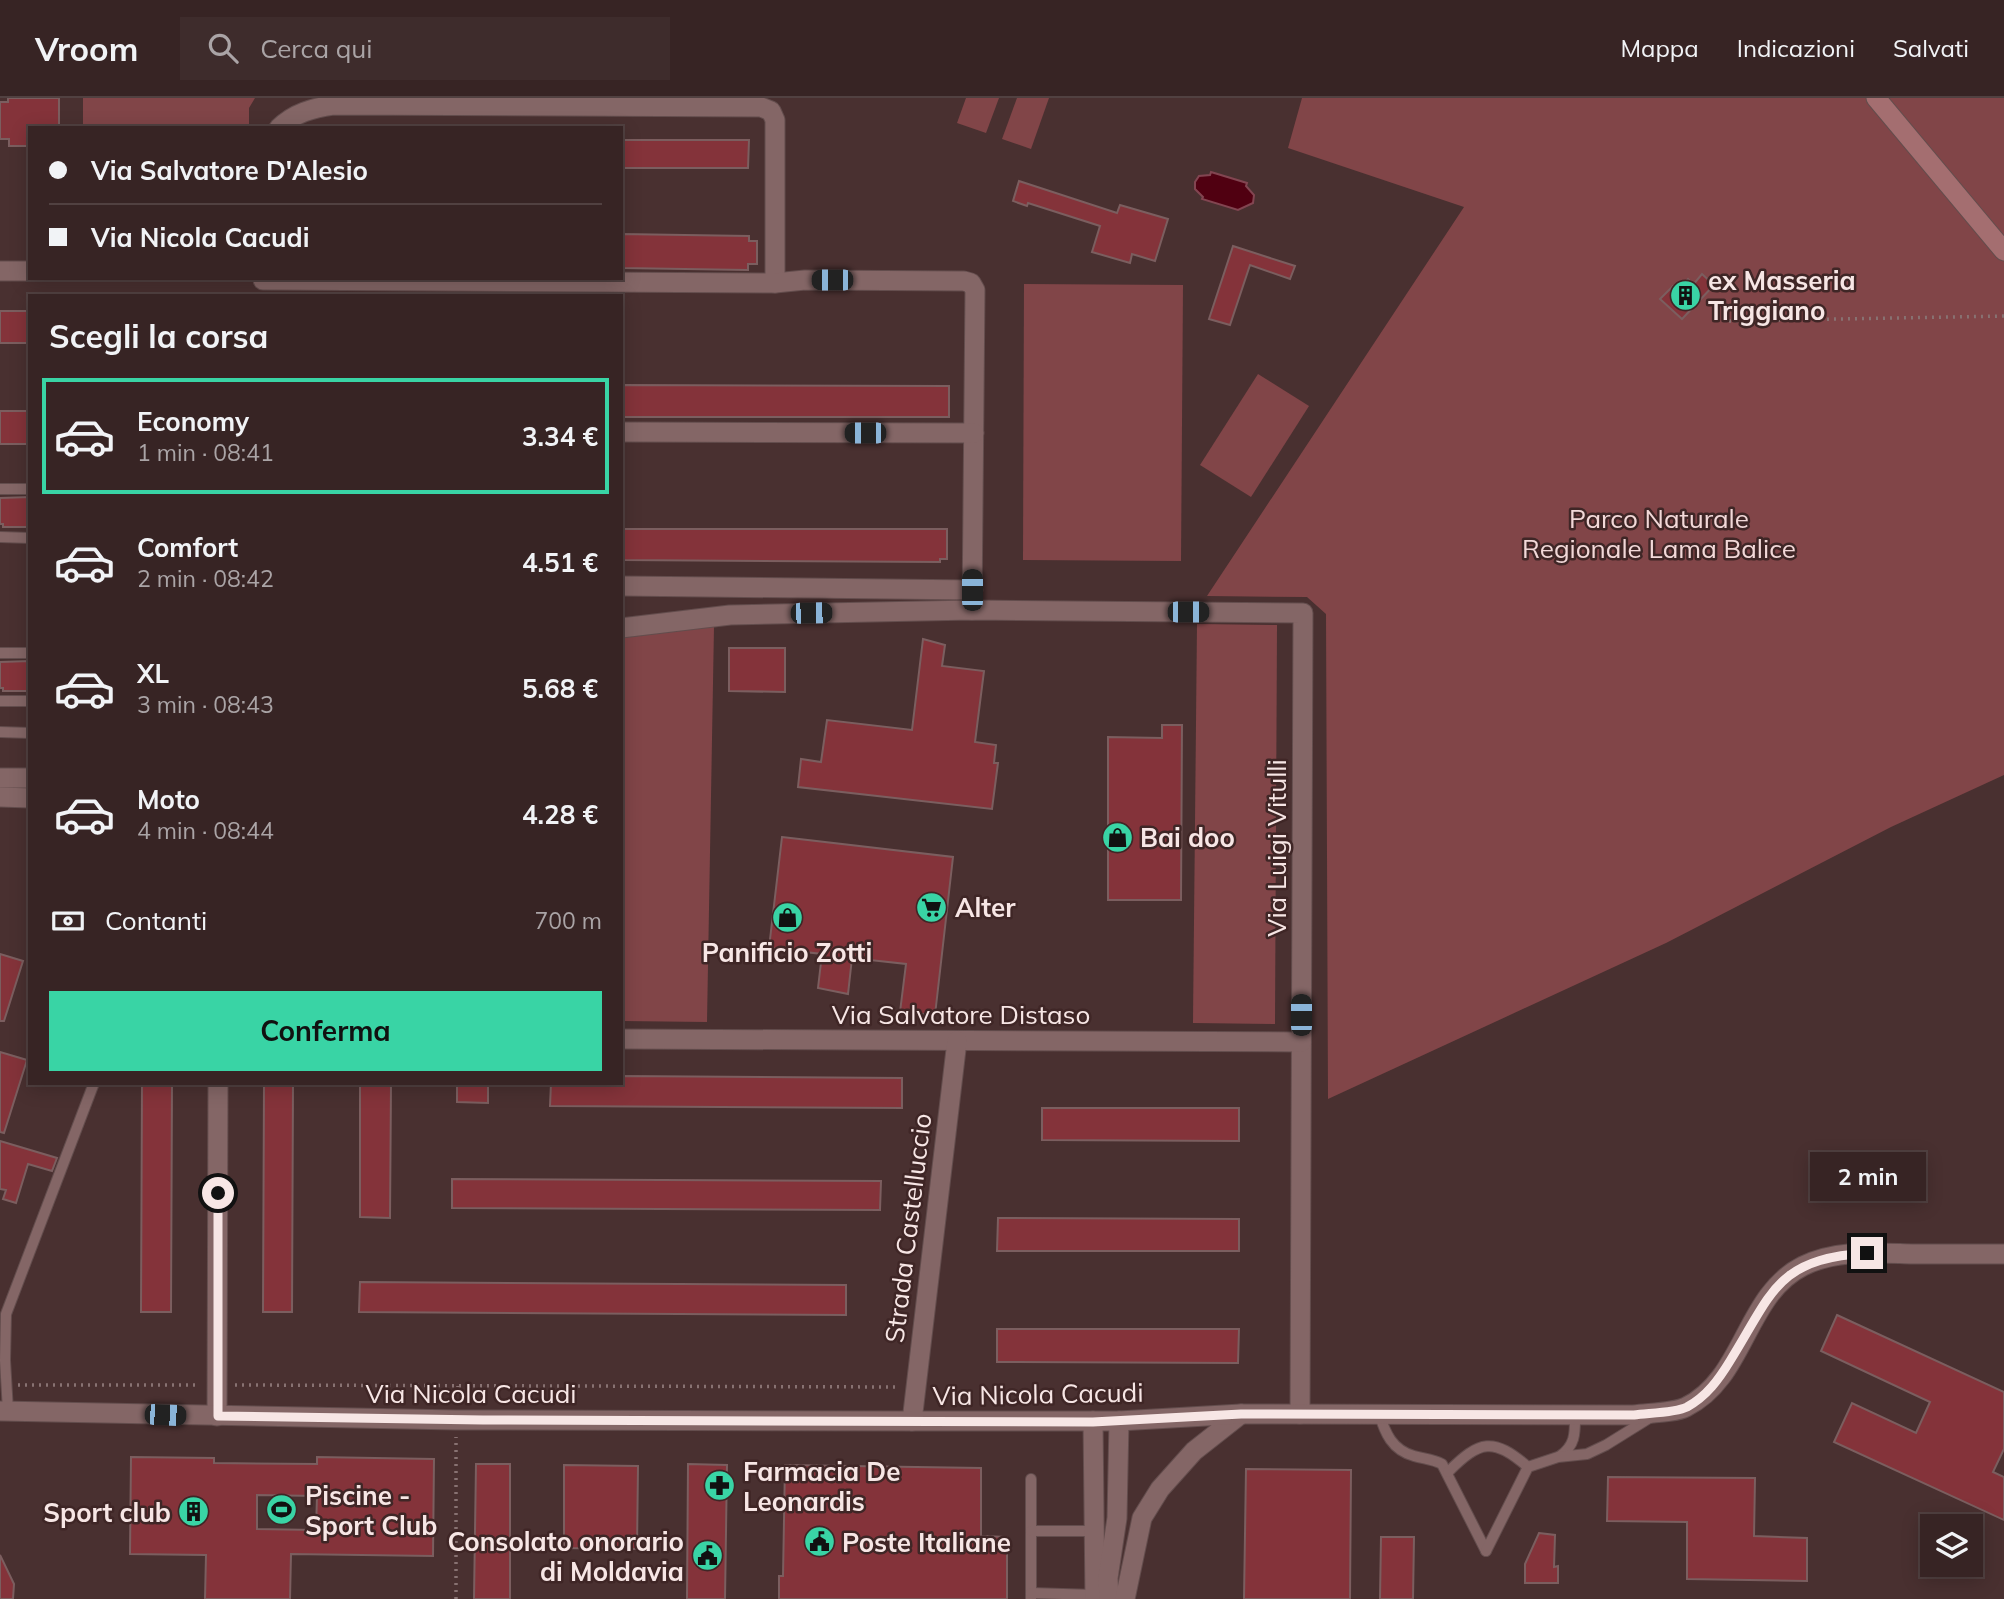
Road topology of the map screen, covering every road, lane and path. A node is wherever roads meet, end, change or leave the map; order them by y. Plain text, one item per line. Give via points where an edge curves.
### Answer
1 (1876, 98) edge
2 (281, 126) edge
3 (2004, 251) edge
4 (0, 271) edge
5 (28, 271) edge
6 (775, 283) junction
7 (263, 285) edge
8 (2004, 316) edge
9 (1728, 321) dead end
10 (623, 432) edge
11 (974, 433) junction
12 (0, 489) edge
13 (28, 489) edge
14 (0, 537) edge
15 (28, 537) edge
16 (623, 586) edge
17 (972, 600) junction
18 (623, 628) edge
19 (0, 653) edge
20 (28, 653) edge
21 (0, 701) edge
22 (28, 701) edge
23 (0, 732) edge
24 (28, 733) edge
25 (0, 778) edge
26 (28, 778) edge
27 (0, 797) edge
28 (28, 797) edge
29 (623, 1039) edge
30 (957, 1041) junction
31 (1301, 1042) junction
32 (93, 1085) edge
33 (218, 1085) edge
34 (2004, 1254) edge
35 (6, 1385) junction
36 (218, 1385) junction
37 (458, 1386) junction
38 (916, 1387) junction
39 (4, 1411) edge
40 (1660, 1411) junction
41 (1379, 1413) junction
42 (1241, 1414) junction
43 (1300, 1414) junction
44 (1575, 1415) junction
45 (218, 1416) junction
46 (456, 1420) junction
47 (912, 1421) junction
48 (1119, 1421) junction
49 (1093, 1422) junction
50 (1558, 1457) junction
51 (1528, 1467) junction
52 (1448, 1472) junction
53 (1031, 1479) dead end
54 (1031, 1531) junction
55 (1094, 1531) junction
56 (1031, 1596) edge
57 (1099, 1598) edge
58 (456, 1599) edge
59 (1125, 1599) edge

1 - 3 main road
2 - 6 street via 289,118 333,105 761,107 771,111 775,120
4 - 5 street
6 - 7 street
6 - 11 street via 971,284 975,290
8 - 9 path
10 - 11 street
11 - 17 street
12 - 13 lane
14 - 15 lane
16 - 17 street
17 - 18 street via 730,615
17 - 31 street, Via Luigi Vitulli via 1303,614
19 - 20 lane
21 - 22 lane
23 - 24 lane
25 - 26 street
27 - 28 street
29 - 30 street, Via Salvatore Distaso
30 - 31 street, Via Salvatore Distaso
30 - 38 street, Strada Castelluccio
31 - 43 street, Via Luigi Vitulli
32 - 35 lane via 6,1314
33 - 36 street
34 - 40 street, Via Nicola Cacudi via 1857,1254 1805,1266 1786,1276 1769,1294 1716,1384 1685,1408
35 - 36 path
35 - 39 lane
36 - 37 path
36 - 45 street
37 - 38 path
37 - 46 path
38 - 47 street, Strada Castelluccio
39 - 45 street, Via Nicola Cacudi
40 - 44 street, Via Nicola Cacudi
40 - 50 lane via 1587,1454
41 - 43 street, Via Nicola Cacudi
41 - 44 street, Via Nicola Cacudi
41 - 52 lane via 1384,1432 1401,1451 1433,1459
42 - 43 street, Via Nicola Cacudi
42 - 48 street, Via Nicola Cacudi
42 - 59 street via 1194,1451 1160,1489 1142,1518
44 - 50 lane via 1575,1438 1569,1450
45 - 46 street, Via Nicola Cacudi
46 - 47 street, Via Nicola Cacudi
46 - 58 path
47 - 49 street, Via Nicola Cacudi
48 - 49 street, Via Nicola Cacudi
48 - 57 street via 1117,1518 1108,1578
49 - 55 street
50 - 51 lane
51 - 52 lane via 1499,1446 1486,1446
51 - 52 lane via 1486,1551
53 - 54 lane
54 - 55 lane
54 - 56 lane
55 - 57 street
56 - 57 lane

